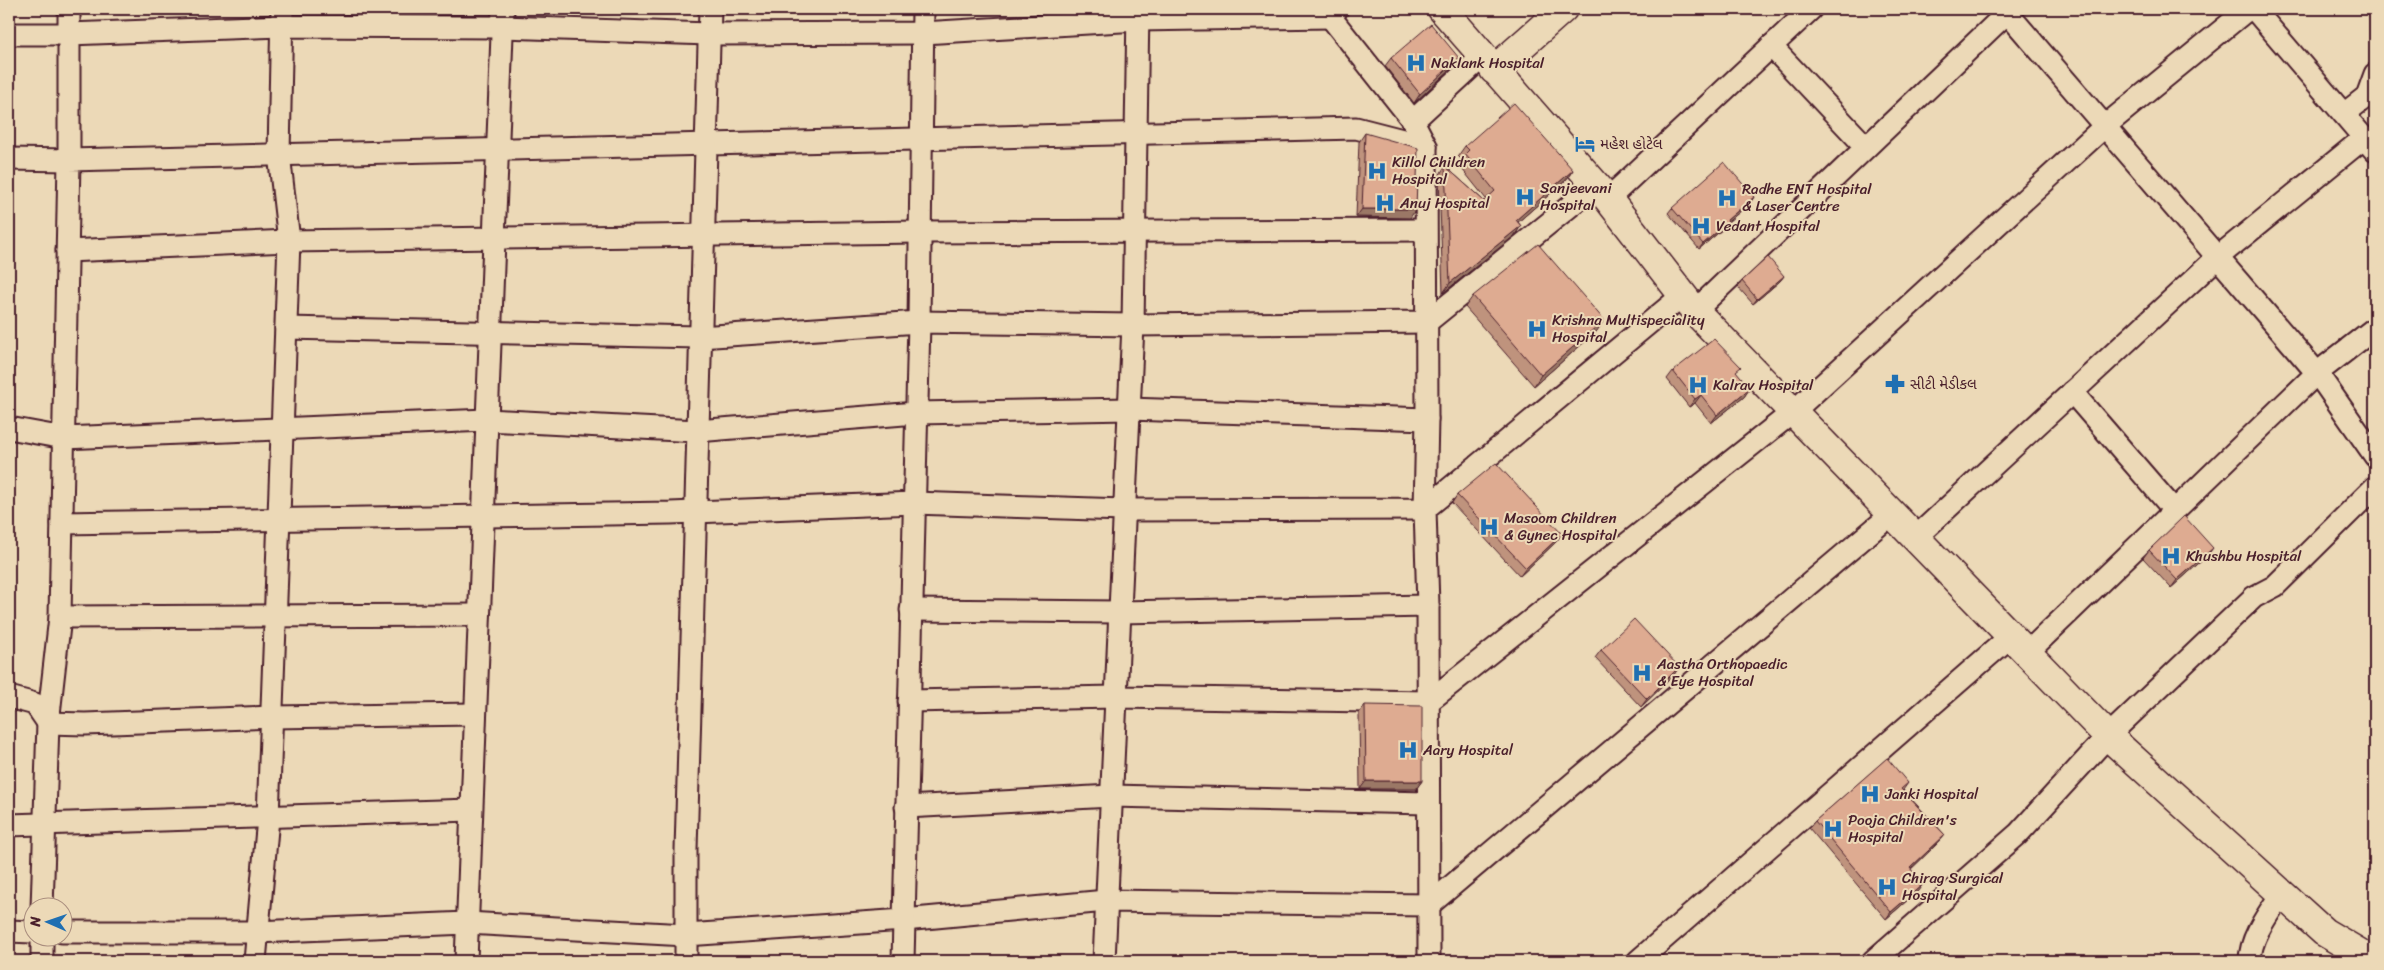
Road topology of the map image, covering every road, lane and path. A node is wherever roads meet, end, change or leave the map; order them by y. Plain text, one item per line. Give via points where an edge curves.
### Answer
1 (69, 9) edge
2 (710, 9) edge
3 (923, 9) edge
4 (1442, 9) edge
5 (1564, 9) edge
6 (1811, 9) edge
7 (2248, 9) edge
8 (2254, 9) edge
9 (2008, 10) edge
10 (1331, 11) edge
11 (1138, 14) edge
12 (282, 17) edge
13 (503, 18) edge
14 (923, 33) junction
15 (9, 34) edge
16 (69, 34) junction
17 (709, 34) junction
18 (1771, 46) junction
19 (1489, 63) junction
20 (2375, 74) edge
21 (2344, 114) junction
22 (1413, 121) junction
23 (2104, 126) junction
24 (1136, 133) junction
25 (921, 138) junction
26 (705, 144) junction
27 (2370, 145) edge
28 (1426, 146) junction
29 (1866, 147) junction
30 (496, 149) junction
31 (279, 154) junction
32 (9, 160) edge
33 (69, 160) junction
34 (1602, 192) junction
35 (1425, 230) junction
36 (1134, 231) junction
37 (920, 232) junction
38 (702, 234) junction
39 (493, 239) junction
40 (290, 240) junction
41 (67, 251) junction
42 (2218, 257) junction
43 (1689, 303) junction
44 (919, 322) junction
45 (1427, 322) junction
46 (1133, 325) junction
47 (286, 328) junction
48 (2375, 328) edge
49 (489, 332) junction
50 (700, 336) junction
51 (2317, 373) junction
52 (2072, 392) junction
53 (1129, 409) junction
54 (1793, 412) junction
55 (916, 413) junction
56 (486, 420) junction
57 (1427, 420) junction
58 (283, 427) junction
59 (9, 428) edge
60 (697, 431) junction
61 (64, 438) junction
62 (2375, 456) edge
63 (2375, 487) edge
64 (914, 503) junction
65 (1424, 509) junction
66 (1124, 510) junction
67 (2174, 510) junction
68 (695, 512) junction
69 (1892, 514) junction
70 (483, 517) junction
71 (279, 520) junction
72 (62, 523) junction
73 (1916, 538) junction
74 (1428, 606) junction
75 (911, 610) junction
76 (1120, 612) junction
77 (479, 615) junction
78 (276, 616) junction
79 (60, 617) junction
80 (2019, 645) junction
81 (1116, 696) junction
82 (9, 697) edge
83 (909, 701) junction
84 (1428, 702) junction
85 (475, 714) junction
86 (272, 717) junction
87 (48, 723) junction
88 (2108, 736) junction
89 (1111, 796) junction
90 (1428, 803) junction
91 (906, 807) junction
92 (471, 810) junction
93 (268, 818) junction
94 (9, 825) edge
95 (43, 825) junction
96 (2282, 894) junction
97 (42, 898) edge
98 (1106, 902) junction
99 (1429, 905) junction
100 (904, 920) junction
101 (467, 923) junction
102 (9, 932) edge
103 (22, 932) edge
104 (72, 932) edge
105 (256, 932) junction
106 (2324, 932) junction
107 (686, 935) junction
108 (42, 948) edge
109 (42, 961) edge
110 (255, 961) edge
111 (466, 961) edge
112 (686, 961) edge
113 (903, 961) edge
114 (1104, 961) edge
115 (1429, 961) edge
116 (1638, 961) edge
117 (1873, 961) edge
118 (2250, 961) edge
119 (2336, 961) edge
120 (2367, 961) edge

1 - 16 street
2 - 17 street
3 - 14 street
4 - 19 main road
5 - 19 main road
6 - 18 street
7 - 23 street
8 - 21 street
9 - 23 street
9 - 29 street
10 - 11 street
10 - 22 street via 1381,84
11 - 14 street
11 - 24 street
12 - 13 street
12 - 16 street
12 - 31 street
13 - 17 street
13 - 30 street
14 - 17 street
14 - 25 street
15 - 16 street
16 - 33 street
17 - 26 street
18 - 29 street
18 - 34 street
19 - 22 street
19 - 34 main road
20 - 21 street via 2367,96
21 - 27 street
22 - 28 street
23 - 42 street
23 - 54 street
24 - 25 street
24 - 28 street via 1356,128
24 - 36 street
25 - 26 street
25 - 37 street
26 - 30 street
26 - 38 street
27 - 42 street
28 - 35 street
29 - 43 street
30 - 31 street
30 - 39 street
31 - 33 street
31 - 40 street
32 - 33 street
33 - 41 street
34 - 43 main road
34 - 45 street
35 - 36 street
35 - 45 street
36 - 37 street
36 - 46 street
37 - 38 street
37 - 44 street
38 - 39 street
38 - 50 street
39 - 40 street
39 - 49 street
40 - 41 street
40 - 47 street
41 - 61 street
42 - 51 street
42 - 52 street
43 - 54 main road
43 - 65 street
44 - 46 street
44 - 50 street
44 - 55 street
45 - 46 street
45 - 57 street
46 - 53 street
47 - 49 street
47 - 58 street
48 - 51 street
49 - 50 street
49 - 56 street
50 - 60 street
51 - 62 street
51 - 67 street
52 - 67 street
52 - 73 street
53 - 55 street
53 - 57 street
53 - 66 street
54 - 69 main road
54 - 84 street
55 - 60 street
55 - 64 street
56 - 58 street
56 - 60 street
56 - 70 street
57 - 65 street
58 - 61 street
58 - 71 street
59 - 61 street
60 - 68 street
61 - 72 street
63 - 88 street via 2275,586 2254,597
64 - 66 street
64 - 68 street
64 - 75 street
65 - 66 street
65 - 74 street
66 - 76 street
67 - 80 street
68 - 70 street
68 - 107 street
69 - 73 main road
69 - 99 street
70 - 71 street
70 - 77 street
71 - 72 street
71 - 78 street
72 - 79 street
73 - 80 main road
74 - 76 street
74 - 84 street
75 - 76 street
75 - 83 street
76 - 81 street
77 - 78 street
77 - 85 street
78 - 79 street
78 - 86 street
79 - 87 street
80 - 88 main road
80 - 116 street
81 - 83 street
81 - 84 street
81 - 89 street
82 - 87 street via 35,704
83 - 91 street
84 - 90 street
85 - 86 street
85 - 92 street
86 - 87 street
86 - 93 street
87 - 95 street
88 - 96 main road
88 - 117 street via 2018,834
89 - 90 street
89 - 91 street
89 - 98 street
90 - 99 street
91 - 100 street
92 - 93 street
92 - 101 street
93 - 95 street
93 - 105 street
94 - 95 street
95 - 97 street
96 - 106 main road
96 - 118 street via 2263,921
98 - 99 street
98 - 100 street
98 - 114 street
99 - 115 street
100 - 107 street
100 - 113 street
101 - 105 street
101 - 107 street
101 - 111 street
102 - 103 street
104 - 105 street
105 - 110 street
106 - 119 main road
106 - 120 main road
107 - 112 street
108 - 109 street

